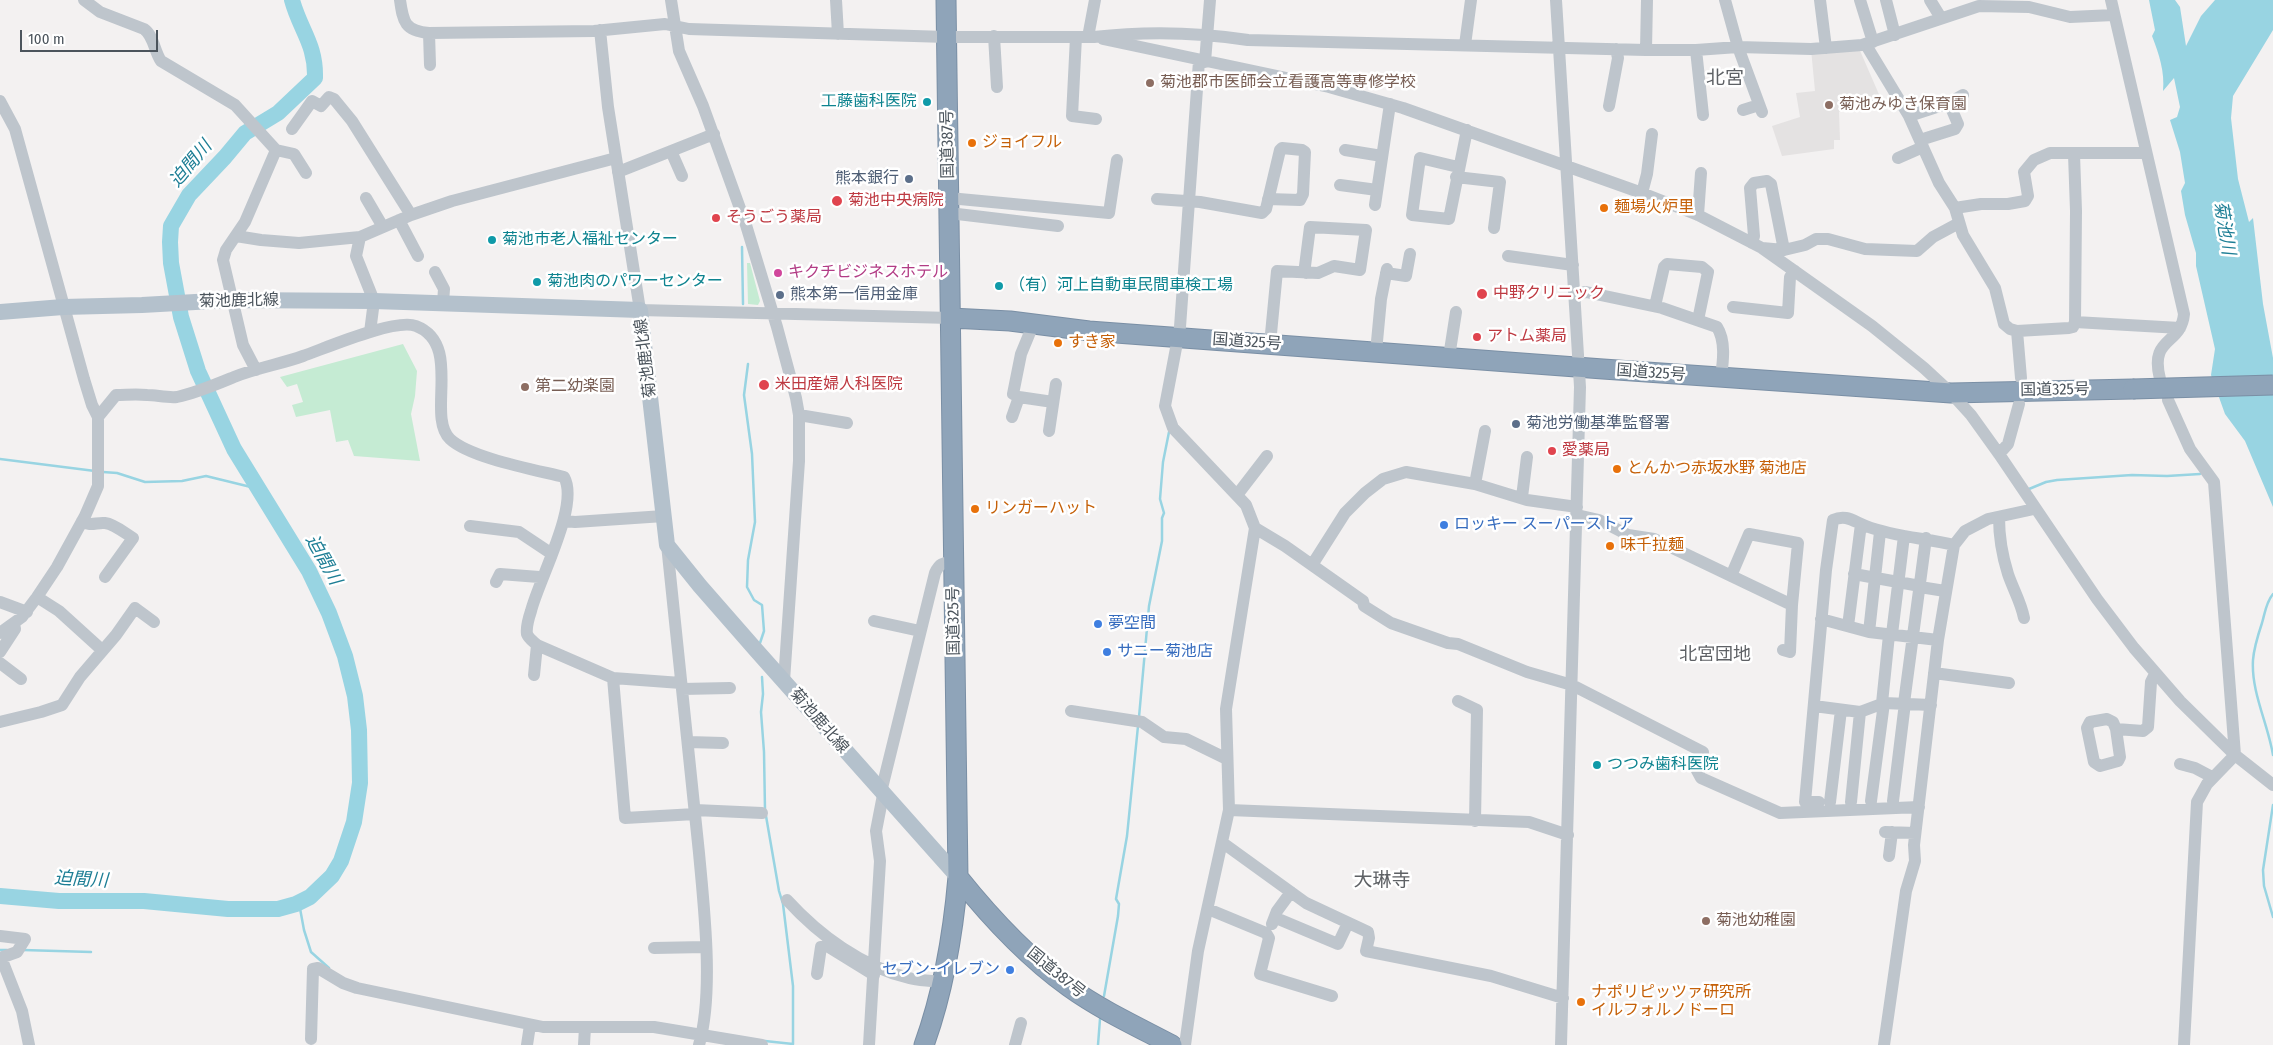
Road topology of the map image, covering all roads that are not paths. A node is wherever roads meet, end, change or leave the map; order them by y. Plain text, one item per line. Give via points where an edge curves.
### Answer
1 (84, 0) edge
2 (400, 0) edge
3 (671, 0) edge
4 (836, 0) edge
5 (946, 0) edge
6 (1095, 0) edge
7 (1210, 0) edge
8 (1472, 0) edge
9 (1556, 0) edge
10 (1647, 0) edge
11 (1725, 0) edge
12 (1820, 0) edge
13 (1860, 0) edge
14 (1886, 0) edge
15 (1930, 0) edge
16 (2111, 0) edge
17 (1962, 5) edge
18 (2114, 15) junction
19 (1941, 18) junction
20 (676, 26) junction
21 (600, 30) junction
22 (429, 33) junction
23 (838, 34) junction
24 (1208, 34) junction
25 (1895, 35) junction
26 (994, 36) junction
27 (946, 37) junction
28 (1086, 37) junction
29 (1869, 44) junction
30 (1465, 45) junction
31 (1738, 47) junction
32 (1558, 48) junction
33 (1826, 48) junction
34 (1616, 50) junction
35 (1646, 50) junction
36 (1696, 50) junction
37 (1202, 61) junction
38 (430, 65) dead end
39 (997, 86) dead end
40 (1963, 95) dead end
41 (0, 101) edge
42 (1949, 103) junction
43 (1390, 104) junction
44 (1609, 106) dead end
45 (1743, 110) dead end
46 (1702, 115) dead end
47 (1909, 116) junction
48 (1096, 119) dead end
49 (292, 129) dead end
50 (1466, 130) junction
51 (714, 134) junction
52 (1652, 134) dead end
53 (1922, 144) junction
54 (274, 148) junction
55 (1345, 150) dead end
56 (671, 151) junction
57 (2146, 153) junction
58 (2074, 154) junction
59 (1382, 156) junction
60 (616, 158) junction
61 (1898, 158) dead end
62 (1117, 160) dead end
63 (1567, 167) junction
64 (618, 172) junction
65 (1457, 172) junction
66 (306, 173) dead end
67 (1701, 173) dead end
68 (682, 176) dead end
69 (1340, 185) dead end
70 (1377, 190) junction
71 (1642, 193) junction
72 (366, 198) dead end
73 (1157, 199) dead end
74 (1268, 199) dead end
75 (1191, 202) junction
76 (1375, 205) dead end
77 (949, 206) junction
78 (1955, 208) junction
79 (1698, 215) junction
80 (405, 217) junction
81 (1959, 223) junction
82 (1058, 226) dead end
83 (383, 227) junction
84 (1494, 228) dead end
85 (236, 236) junction
86 (360, 238) junction
87 (1757, 246) junction
88 (1784, 250) junction
89 (1410, 254) dead end
90 (418, 256) dead end
91 (1508, 256) dead end
92 (1573, 265) junction
93 (1795, 271) junction
94 (435, 272) dead end
95 (1306, 273) junction
96 (1575, 294) junction
97 (231, 300) junction
98 (374, 301) junction
99 (443, 303) junction
100 (1654, 306) junction
101 (1733, 306) dead end
102 (63, 307) junction
103 (640, 310) junction
104 (0, 312) edge
105 (1456, 312) dead end
106 (773, 314) junction
107 (951, 318) junction
108 (1698, 320) junction
109 (2075, 322) junction
110 (1033, 325) junction
111 (2180, 328) junction
112 (2017, 331) junction
113 (370, 332) junction
114 (1179, 336) junction
115 (1270, 344) junction
116 (1376, 352) junction
117 (1449, 357) junction
118 (1580, 367) junction
119 (256, 370) junction
120 (1721, 377) junction
121 (2021, 378) dead end
122 (2160, 379) dead end
123 (1056, 384) dead end
124 (2273, 385) edge
125 (1951, 393) junction
126 (1019, 397) junction
127 (2168, 400) dead end
128 (1053, 402) junction
129 (2019, 404) dead end
130 (799, 414) junction
131 (98, 417) junction
132 (1012, 417) dead end
133 (847, 423) dead end
134 (1049, 431) dead end
135 (1485, 431) dead end
136 (1999, 454) junction
137 (1267, 456) dead end
138 (1526, 457) dead end
139 (1475, 484) junction
140 (1237, 495) junction
141 (1522, 497) junction
142 (2034, 509) junction
143 (1577, 511) junction
144 (664, 516) junction
145 (1999, 517) junction
146 (82, 521) junction
147 (564, 521) junction
148 (1861, 524) junction
149 (470, 526) dead end
150 (1255, 528) junction
151 (1880, 532) junction
152 (1904, 536) junction
153 (1926, 538) junction
154 (667, 545) junction
155 (1954, 545) junction
156 (552, 554) junction
157 (953, 563) junction
158 (1312, 565) junction
159 (1854, 574) junction
160 (1731, 576) junction
161 (106, 577) dead end
162 (1875, 577) junction
163 (541, 579) junction
164 (496, 582) dead end
165 (1899, 583) junction
166 (1920, 586) junction
167 (1945, 591) junction
168 (37, 597) junction
169 (0, 602) edge
170 (1792, 604) junction
171 (27, 612) junction
172 (2024, 618) dead end
173 (1821, 619) junction
174 (874, 621) dead end
175 (154, 622) dead end
176 (14, 624) junction
177 (1848, 626) junction
178 (920, 631) junction
179 (1869, 632) junction
180 (0, 633) edge
181 (1891, 634) junction
182 (1913, 637) junction
183 (1938, 640) junction
184 (538, 645) junction
185 (102, 650) junction
186 (0, 652) edge
187 (1790, 652) dead end
188 (0, 663) edge
189 (1934, 673) junction
190 (2155, 674) junction
191 (534, 675) dead end
192 (613, 678) junction
193 (21, 679) dead end
194 (784, 681) junction
195 (2009, 683) dead end
196 (1572, 685) junction
197 (682, 686) junction
198 (730, 688) dead end
199 (1458, 701) dead end
200 (1883, 703) junction
201 (1905, 703) junction
202 (1931, 705) junction
203 (1814, 706) junction
204 (1841, 710) junction
205 (1071, 711) dead end
206 (1860, 712) junction
207 (0, 722) edge
208 (2116, 729) dead end
209 (688, 742) junction
210 (723, 743) dead end
211 (2235, 756) junction
212 (1227, 759) junction
213 (2180, 764) dead end
214 (2212, 778) junction
215 (2273, 785) edge
216 (882, 793) junction
217 (1892, 801) junction
218 (1830, 802) junction
219 (1851, 802) junction
220 (1871, 802) junction
221 (1919, 804) junction
222 (1229, 810) junction
223 (695, 812) junction
224 (762, 813) dead end
225 (1475, 822) junction
226 (1915, 834) junction
227 (1568, 835) junction
228 (1223, 843) junction
229 (1890, 856) dead end
230 (958, 877) junction
231 (1291, 892) junction
232 (787, 900) dead end
233 (1208, 908) junction
234 (1276, 918) junction
235 (1348, 923) junction
236 (1266, 933) junction
237 (0, 936) edge
238 (705, 947) junction
239 (654, 948) dead end
240 (874, 970) junction
241 (817, 974) dead end
242 (943, 983) junction
243 (1332, 996) dead end
244 (1563, 998) junction
245 (1021, 1023) dead end
246 (530, 1025) junction
247 (585, 1027) junction
248 (311, 1039) dead end
249 (700, 1040) edge
250 (29, 1045) edge
251 (527, 1045) edge
252 (584, 1045) edge
253 (762, 1045) edge
254 (869, 1045) edge
255 (924, 1045) edge
256 (1015, 1045) edge
257 (1172, 1045) edge
258 (1185, 1045) edge
259 (1561, 1045) edge
260 (1884, 1045) edge
261 (2184, 1045) edge

1 - 54 street via 100,12 150,33 155,53 161,61 235,105
2 - 22 street via 408,26 414,31
3 - 20 street
4 - 23 street
5 - 27 highway, 国道387号
6 - 28 street
7 - 24 street
8 - 30 street
9 - 32 street
10 - 35 street
11 - 31 street
12 - 33 street
13 - 29 street
14 - 25 street
15 - 19 street
16 - 18 street
17 - 18 street via 2029,7 2070,17
17 - 19 street
18 - 57 street
19 - 25 street
20 - 21 street via 665,24
20 - 23 street
20 - 51 street via 679,51
21 - 22 street
21 - 60 street
22 - 38 street
23 - 27 street
24 - 28 street via 1133,33
24 - 30 street via 1248,40
24 - 37 street
25 - 29 street
26 - 27 street
26 - 28 street
26 - 39 street
27 - 77 highway, 国道387号
28 - 37 street
28 - 48 street via 1072,116
29 - 33 street
29 - 47 street
30 - 32 street
31 - 33 street
31 - 36 street
31 - 45 street via 1761,109
32 - 34 street
32 - 63 street
34 - 35 street
34 - 44 street via 1618,58
35 - 36 street
36 - 46 street
37 - 43 street via 1328,87
37 - 75 street
40 - 42 street
41 - 102 street via 14,129
42 - 47 street
42 - 53 street via 1958,124 1955,129
43 - 50 street
43 - 59 street
47 - 53 street
49 - 80 street via 312,101 321,106 329,97 334,99 352,121
50 - 63 street
50 - 65 street
51 - 56 street
51 - 106 street
52 - 71 street
53 - 61 street
53 - 78 street via 1939,183
54 - 66 street via 294,154
54 - 85 street
55 - 59 street
56 - 64 street
56 - 68 street
57 - 58 street
57 - 111 street via 2184,314
58 - 78 street via 2045,155 2029,164 2024,172 2028,196 2025,201
58 - 109 street
59 - 70 street
60 - 64 street
60 - 80 street via 452,201
62 - 77 street via 1108,213
63 - 71 street
63 - 92 street
64 - 103 street
65 - 65 street via 1449,219 1412,216 1420,158
65 - 84 street via 1500,182
67 - 79 street
69 - 70 street
70 - 76 street
71 - 79 street
72 - 83 street
73 - 75 street
74 - 75 street via 1262,213
75 - 114 street
77 - 82 street
77 - 107 highway, 国道387号
78 - 81 street
79 - 87 street
80 - 83 street
80 - 90 street
81 - 88 street via 1933,237 1917,251 1865,249 1828,239 1816,239
81 - 112 street via 1995,288 2004,324
83 - 86 street
85 - 86 street via 299,243
85 - 97 street via 223,260
86 - 98 street via 356,256
87 - 88 street
87 - 88 street via 1750,188 1754,183 1767,181 1771,184
87 - 93 street
89 - 116 street via 1406,276 1386,271
91 - 92 street
92 - 96 street
93 - 101 street via 1790,277 1788,313
93 - 125 street via 1872,326
94 - 99 street via 444,289
95 - 95 street via 1318,273 1334,266 1360,270 1366,230 1310,227
95 - 115 street via 1277,271
96 - 100 street via 1586,292
96 - 118 street
97 - 98 main road, 菊池鹿北線
97 - 102 main road, 菊池鹿北線
97 - 119 street via 243,345
98 - 99 main road, 菊池鹿北線
98 - 113 street
99 - 103 main road, 菊池鹿北線
100 - 108 street
100 - 108 street via 1667,264 1702,267 1708,272
102 - 104 main road, 菊池鹿北線
102 - 131 street
103 - 106 street
103 - 144 main road, 菊池鹿北線
105 - 117 street
106 - 107 street
106 - 130 street
107 - 110 highway, 国道325号
107 - 157 highway, 国道325号
108 - 120 street via 1721,333 1724,359
109 - 111 street
109 - 112 street via 2069,328
110 - 114 highway, 国道325号
110 - 126 street via 1023,348 1013,391
111 - 122 street via 2160,347 2157,366
112 - 121 street
113 - 119 street
113 - 147 street via 408,325 426,332 438,351 441,422 448,438 496,460 564,477 569,492
114 - 115 highway, 国道325号
114 - 140 street via 1166,414 1185,442
115 - 116 highway, 国道325号
116 - 117 highway, 国道325号
117 - 118 highway, 国道325号
118 - 120 highway, 国道325号
118 - 143 street
119 - 131 street via 178,396 116,395
120 - 125 highway, 国道325号
123 - 128 street
124 - 125 highway, 国道325号, bridge
125 - 136 street
126 - 128 street
126 - 132 street
127 - 211 street via 2183,435 2209,473 2215,488
128 - 134 street
129 - 136 street via 2008,444
130 - 133 street
130 - 194 street via 799,461
131 - 146 street via 98,486
135 - 139 street
136 - 142 street
137 - 140 street
138 - 141 street
139 - 141 street
139 - 158 street via 1406,472 1383,479 1345,513
140 - 150 street via 1246,505
141 - 143 street
142 - 145 street
142 - 190 street via 2115,625
143 - 160 street via 1628,535 1654,539
143 - 196 street
144 - 147 street
144 - 154 main road, 菊池鹿北線
145 - 155 street via 1971,526
145 - 172 street via 1999,536 2008,574
146 - 161 street via 93,526 103,522 111,524 133,538
146 - 168 street
147 - 156 street
148 - 151 street
148 - 159 street
148 - 173 street via 1840,517 1833,520
149 - 156 street via 519,532
150 - 158 street
150 - 212 street via 1226,709
151 - 152 street
151 - 162 street
152 - 153 street
152 - 165 street
153 - 155 street
153 - 166 street
154 - 194 main road, 菊池鹿北線
154 - 197 street
155 - 167 street
156 - 163 street
157 - 178 street via 944,562 938,566
157 - 230 highway, 国道325号
158 - 196 street via 1391,623
159 - 162 street
159 - 177 street
160 - 170 street
160 - 170 street via 1749,534 1798,543
162 - 165 street
162 - 179 street
163 - 164 street via 500,574
163 - 184 street via 526,632
165 - 166 street
165 - 181 street
166 - 167 street
166 - 182 street
167 - 183 street
168 - 171 street
168 - 185 street via 59,611
169 - 171 street
170 - 187 street
171 - 176 street
173 - 177 street
173 - 203 street
174 - 178 street
175 - 185 street via 135,608
176 - 180 street
176 - 186 street via 15,629
177 - 179 street
178 - 216 street
179 - 181 street
181 - 182 street
181 - 200 street
182 - 183 street
182 - 201 street
183 - 189 street
184 - 191 street
184 - 192 street
185 - 207 street via 62,704
188 - 193 street
189 - 195 street
189 - 202 street
190 - 208 street via 2151,682 2148,727 2143,731
190 - 211 street
192 - 197 street
192 - 223 street via 625,818
194 - 216 main road, 菊池鹿北線
196 - 221 street via 1703,752 1695,767 1701,778 1780,813
196 - 227 street
197 - 198 street
197 - 209 street
199 - 225 street via 1477,710
200 - 201 street
200 - 206 street
200 - 220 street
201 - 202 street
201 - 217 street
202 - 221 street
203 - 204 street
203 - 218 street via 1804,802
204 - 206 street
204 - 218 street
205 - 212 street via 1142,722 1164,737 1186,739
206 - 219 street
209 - 210 street
209 - 223 street
211 - 214 street
211 - 215 street
212 - 222 street
213 - 214 street
214 - 261 street via 2197,802
216 - 230 main road, 菊池鹿北線
216 - 240 street via 876,831 880,861
217 - 220 street
217 - 221 street
218 - 219 street
219 - 220 street
221 - 226 street
222 - 225 street
222 - 228 street
223 - 224 street
223 - 238 street
225 - 227 street via 1529,822
226 - 229 street via 1889,832
226 - 260 street via 1915,861 1906,891
227 - 244 street
228 - 231 street
228 - 233 street
230 - 242 highway, 国道325号
230 - 257 highway, 国道387号 via 1017,942 1068,986
231 - 234 street via 1277,911
231 - 235 street
232 - 240 street via 806,921
233 - 236 street
233 - 258 street via 1198,951
234 - 235 street via 1338,944
234 - 236 street
235 - 244 street via 1368,932 1366,951 1491,976
236 - 243 street via 1269,938 1260,974
237 - 250 street via 25,939 17,952 2,960 22,1011
238 - 239 street
238 - 249 street
240 - 241 street via 827,946 821,947
240 - 242 street
240 - 254 street
242 - 255 highway, 国道325号
244 - 259 street
245 - 256 street
246 - 247 street via 543,1028
246 - 248 street via 357,988 318,968 313,969
246 - 251 street
247 - 249 street via 654,1027
247 - 252 street
249 - 253 street

